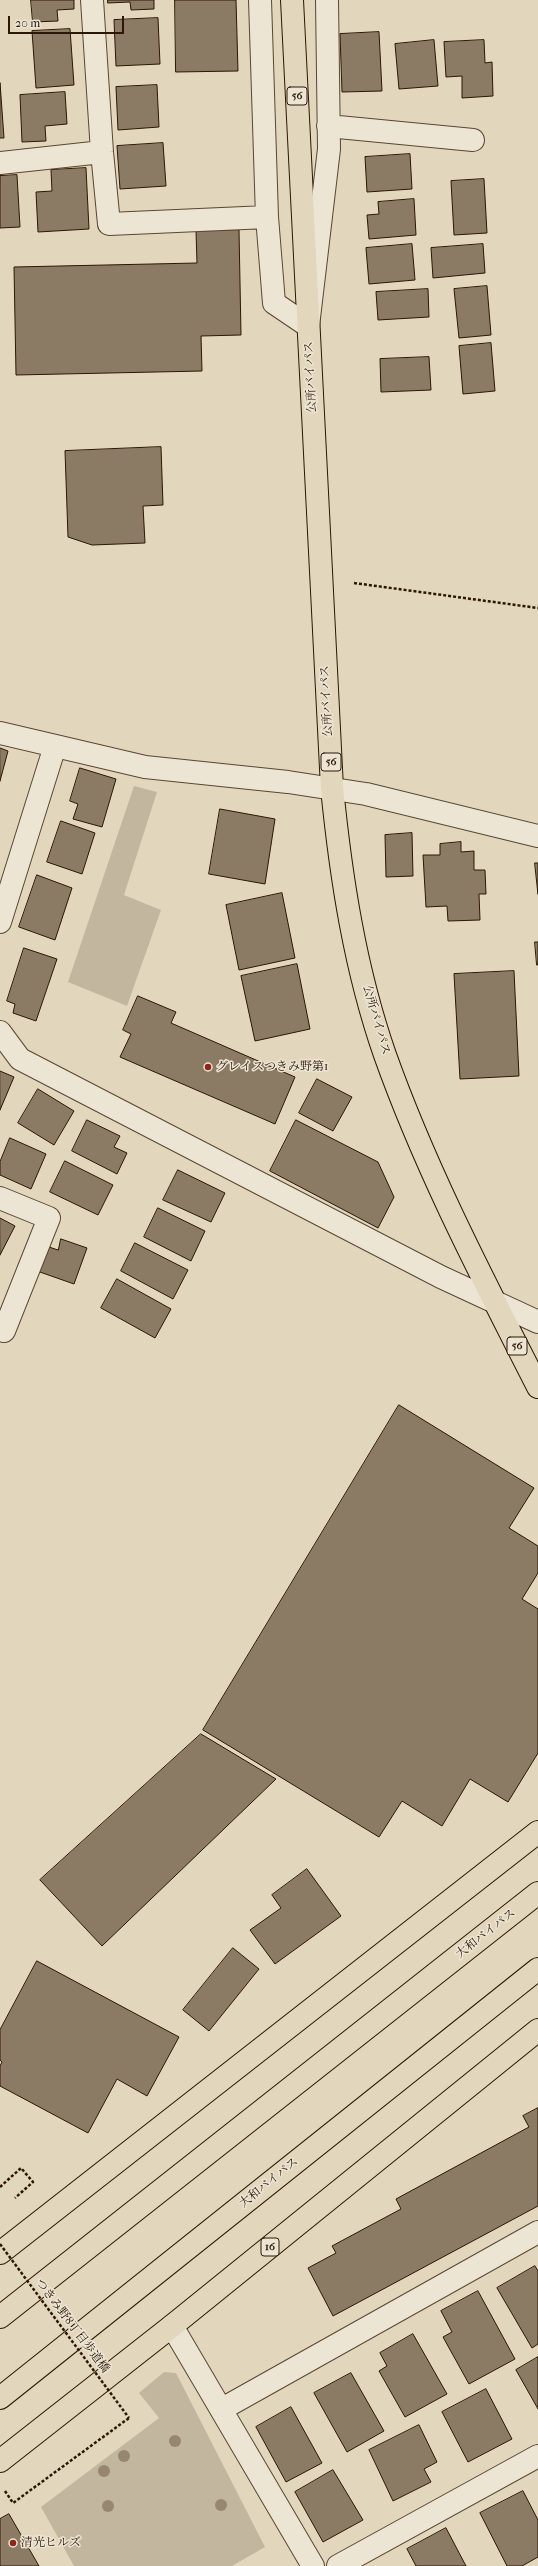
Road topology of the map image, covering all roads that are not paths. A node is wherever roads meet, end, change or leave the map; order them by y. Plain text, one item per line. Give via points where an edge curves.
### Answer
1 (92, 0) edge
2 (260, 0) edge
3 (292, 0) edge
4 (327, 0) edge
5 (328, 126) junction
6 (473, 140) dead end
7 (102, 152) junction
8 (0, 162) edge
9 (267, 217) junction
10 (308, 326) junction
11 (0, 733) edge
12 (55, 746) junction
13 (332, 788) junction
14 (538, 836) edge
15 (0, 922) edge
16 (0, 1032) edge
17 (0, 1198) edge
18 (496, 1304) junction
19 (538, 1322) edge
20 (0, 1330) edge
21 (538, 1387) edge
22 (538, 1832) edge
23 (538, 1893) edge
24 (538, 1968) edge
25 (538, 2030) edge
26 (538, 2232) edge
27 (0, 2253) edge
28 (0, 2317) edge
29 (172, 2326) junction
30 (0, 2398) edge
31 (222, 2409) junction
32 (538, 2456) edge
33 (0, 2461) edge
34 (313, 2566) edge
35 (338, 2566) edge

1 - 7 street
2 - 9 street
3 - 10 main road, 公所バイパス / 56
4 - 5 street
5 - 6 street
5 - 10 street via 330,149
7 - 8 street
7 - 9 street via 110,224
9 - 10 street via 274,304
10 - 13 main road, 公所バイパス / 56
11 - 12 street
12 - 13 street via 145,768
12 - 15 street
13 - 14 street
13 - 18 main road, 公所バイパス / 56 via 340,864 355,946 385,1054 430,1167
16 - 18 street via 20,1059
17 - 20 street via 49,1218 4,1331
18 - 19 street
18 - 21 main road, 公所バイパス / 56
22 - 27 main road
23 - 28 main road, 大和バイパス
24 - 30 main road, 大和バイパス
25 - 29 main road, 16
26 - 31 street
29 - 31 street
29 - 33 main road, 16
31 - 34 street
32 - 35 street

